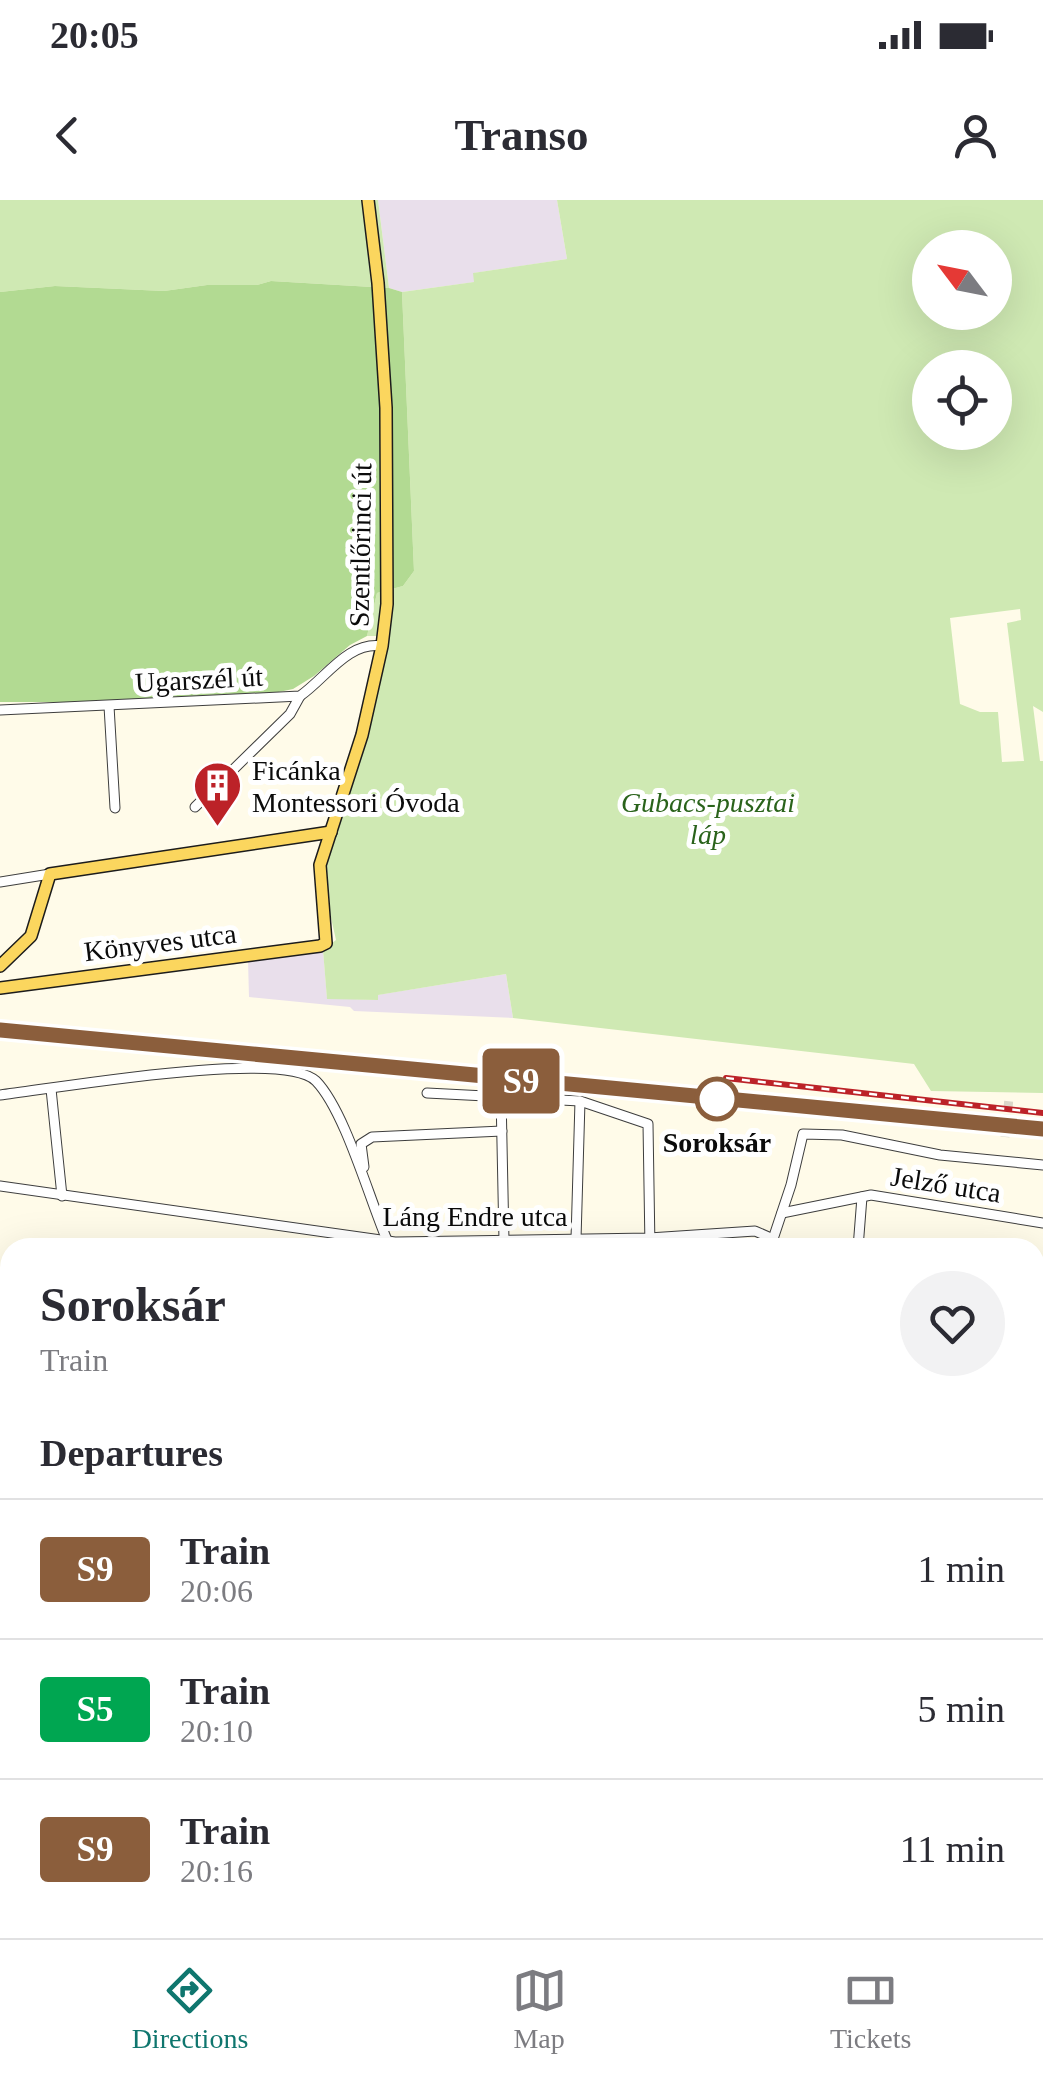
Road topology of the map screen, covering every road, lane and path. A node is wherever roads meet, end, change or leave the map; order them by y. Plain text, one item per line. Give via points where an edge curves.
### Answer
1 (368, 200) edge
2 (382, 646) junction
3 (300, 696) junction
4 (109, 706) junction
5 (0, 710) edge
6 (194, 807) dead end
7 (116, 808) dead end
8 (331, 832) junction
9 (50, 874) junction
10 (0, 882) edge
11 (326, 943) joint
12 (0, 966) edge
13 (0, 988) edge
14 (50, 1089) junction
15 (428, 1094) dead end
16 (501, 1095) junction
17 (0, 1096) edge
18 (580, 1101) junction
19 (502, 1131) junction
20 (1043, 1165) edge
21 (0, 1186) edge
22 (62, 1196) junction
23 (862, 1197) junction
24 (372, 1206) junction
25 (782, 1213) junction
26 (1043, 1223) edge
27 (358, 1238) edge
28 (390, 1238) edge
29 (504, 1238) edge
30 (576, 1238) edge
31 (650, 1238) edge
32 (694, 1238) edge
33 (764, 1238) edge
34 (772, 1238) edge
35 (859, 1238) edge

1 - 2 main road, Szentlőrinci út via 386,408
2 - 3 street, Ugarszél út via 360,646
2 - 8 main road, Szentlőrinci út
3 - 4 street, Ugarszél út
3 - 6 street via 290,714
4 - 5 street, Ugarszél út
4 - 7 street
8 - 9 main road
8 - 11 main road, Szentlőrinci út via 319,880
9 - 10 street
9 - 12 main road via 31,936
11 - 13 main road, Könyves utca
14 - 17 street
14 - 22 street
14 - 24 street via 232,1067 309,1076 348,1135
15 - 16 street
16 - 18 street
16 - 19 street
18 - 30 street
18 - 31 street via 648,1124
19 - 24 street via 366,1140 360,1151
19 - 29 street
20 - 25 street via 802,1134
21 - 22 street, Láng Endre utca
22 - 27 street, Láng Endre utca
23 - 25 street, Jelző utca
23 - 26 street, Jelző utca
23 - 35 street
24 - 28 street
25 - 34 street
32 - 33 street, Láng Endre utca via 755,1231

